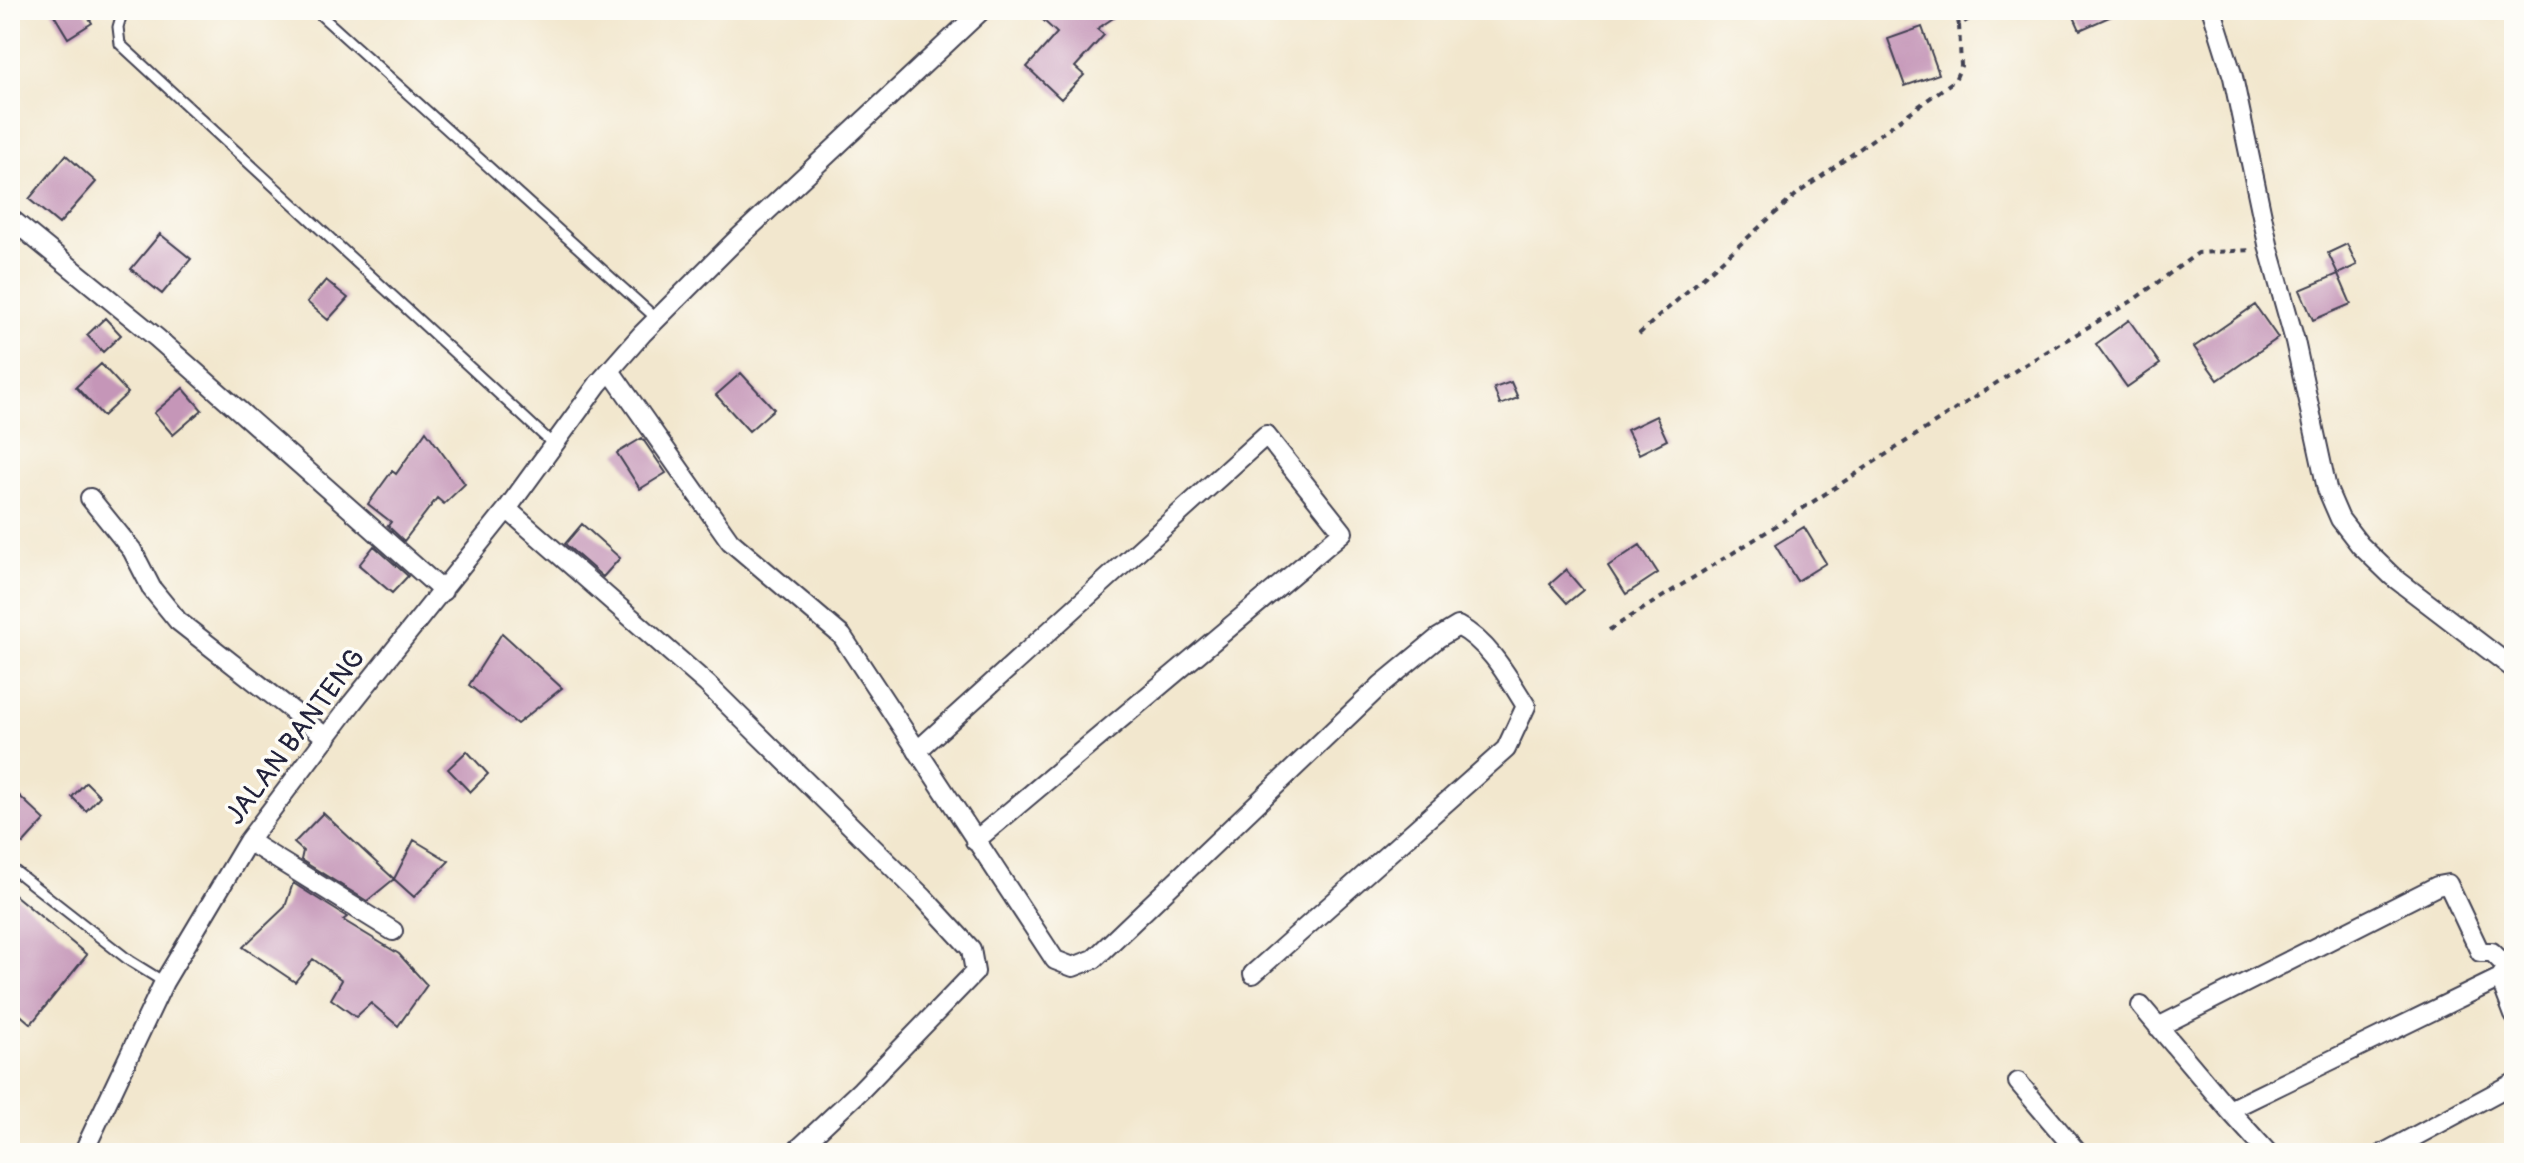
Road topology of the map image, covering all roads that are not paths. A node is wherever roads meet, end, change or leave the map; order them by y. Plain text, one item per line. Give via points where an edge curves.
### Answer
1 (123, 10) edge
2 (315, 10) edge
3 (982, 10) edge
4 (2212, 10) edge
5 (10, 218) edge
6 (657, 319) junction
7 (605, 378) junction
8 (554, 445) junction
9 (90, 498) dead end
10 (507, 509) junction
11 (443, 591) junction
12 (2514, 669) edge
13 (327, 738) junction
14 (917, 751) junction
15 (248, 841) junction
16 (975, 841) junction
17 (10, 867) edge
18 (393, 931) dead end
19 (2507, 969) edge
20 (1253, 974) dead end
21 (164, 982) junction
22 (2141, 1006) dead end
23 (2514, 1015) edge
24 (2158, 1027) junction
25 (2018, 1082) dead end
26 (2514, 1083) edge
27 (2229, 1110) junction
28 (83, 1153) edge
29 (794, 1153) edge
30 (2078, 1153) edge
31 (2268, 1153) edge
32 (2384, 1153) edge

1 - 8 lane via 120,44
2 - 6 lane
3 - 6 street, JALAN BANTENG
4 - 12 street via 2233,77 2319,462 2340,519 2392,576
5 - 11 street via 157,338
6 - 7 street, JALAN BANTENG
7 - 8 street, JALAN BANTENG
7 - 14 street via 730,541 842,636
8 - 10 street, JALAN BANTENG
9 - 13 street via 178,621
10 - 11 street, JALAN BANTENG
10 - 29 street via 707,684 971,949 975,972
11 - 13 street, JALAN BANTENG
13 - 15 street, JALAN BANTENG
14 - 16 street
14 - 16 street via 1266,435 1343,532
15 - 18 street
15 - 21 street, JALAN BANTENG
16 - 20 street via 1055,960 1073,967 1094,959 1381,685 1458,626 1472,633 1526,706 1506,749
17 - 21 lane
19 - 23 street
19 - 24 street via 2492,952 2480,952 2448,884
19 - 27 street
21 - 28 street, JALAN BANTENG
22 - 24 street
24 - 27 street
25 - 30 street
26 - 32 street
27 - 31 street

